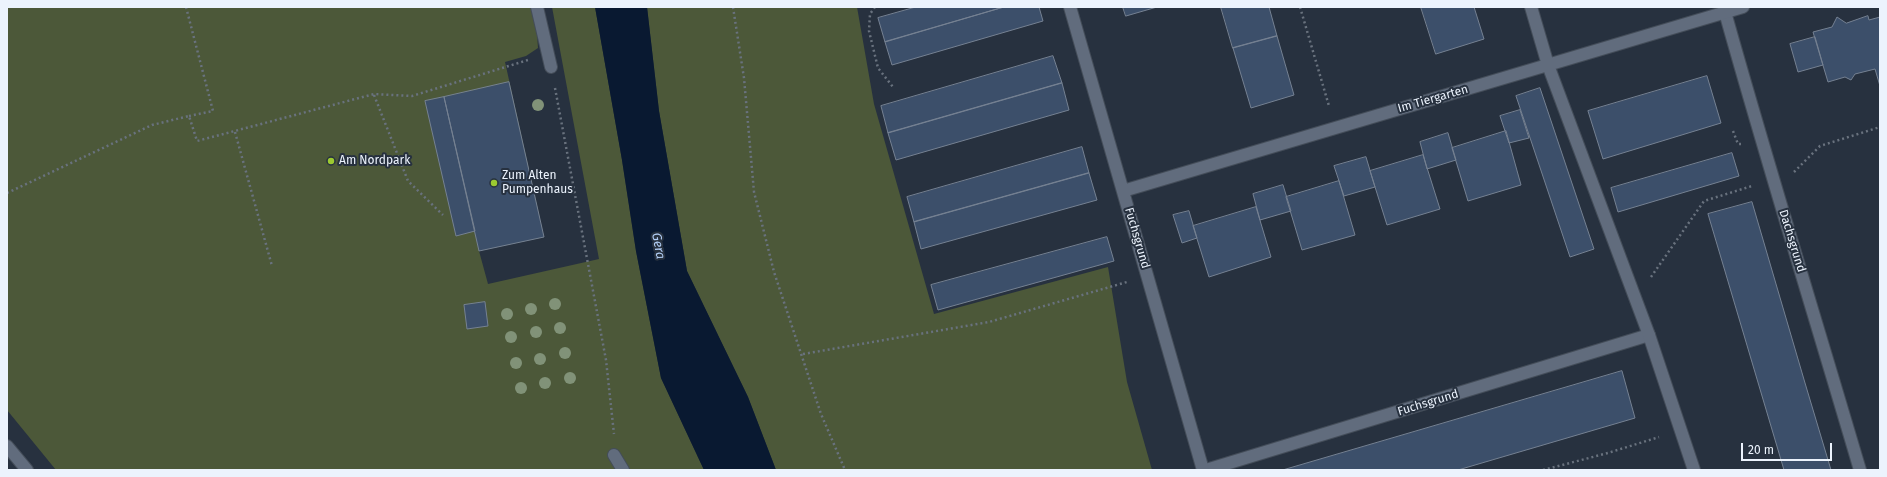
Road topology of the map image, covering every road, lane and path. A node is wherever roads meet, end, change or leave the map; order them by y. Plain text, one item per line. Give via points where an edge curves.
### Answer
1 (186, 7) edge
2 (536, 7) edge
3 (733, 7) edge
4 (875, 7) edge
5 (1070, 7) edge
6 (1300, 7) edge
7 (1531, 7) edge
8 (1743, 7) edge
9 (1726, 12) junction
10 (548, 54) junction
11 (1548, 64) junction
12 (551, 67) joint
13 (894, 87) dead end
14 (374, 94) junction
15 (189, 116) junction
16 (1336, 127) junction
17 (1880, 127) edge
18 (236, 132) junction
19 (1772, 180) junction
20 (1123, 190) junction
21 (7, 193) edge
22 (443, 215) dead end
23 (272, 266) dead end
24 (1149, 276) junction
25 (1635, 300) junction
26 (1649, 335) junction
27 (803, 354) junction
28 (1680, 430) junction
29 (7, 446) edge
30 (614, 455) joint
31 (27, 470) edge
32 (623, 470) edge
33 (845, 470) edge
34 (1205, 470) edge
35 (1543, 470) edge
36 (1694, 470) edge
37 (1860, 470) edge

1 - 15 path via 214,111
2 - 10 street
3 - 27 path via 744,78 754,192 774,272
4 - 13 path via 870,14 869,31 878,68
5 - 20 street, Fuchsgrund
6 - 16 path
7 - 11 street
8 - 9 street, Im Tiergarten
9 - 11 street, Im Tiergarten
9 - 19 street, Dachsgrund
10 - 12 street
10 - 14 path via 412,96
11 - 16 street, Im Tiergarten
11 - 25 street
12 - 30 path via 606,360 614,423
14 - 18 path
14 - 22 path via 408,181
15 - 18 path via 196,142
15 - 21 path via 152,125
16 - 20 street, Im Tiergarten
17 - 19 path via 1820,146 1792,174
18 - 23 path
19 - 25 path via 1704,201
19 - 37 street, Dachsgrund via 1787,222
20 - 24 street, Fuchsgrund
24 - 27 path via 989,322
24 - 34 street, Fuchsgrund
25 - 26 street
26 - 28 street
26 - 34 street, Fuchsgrund
27 - 33 path via 821,414
28 - 35 path
28 - 36 street
29 - 31 street
30 - 32 street

